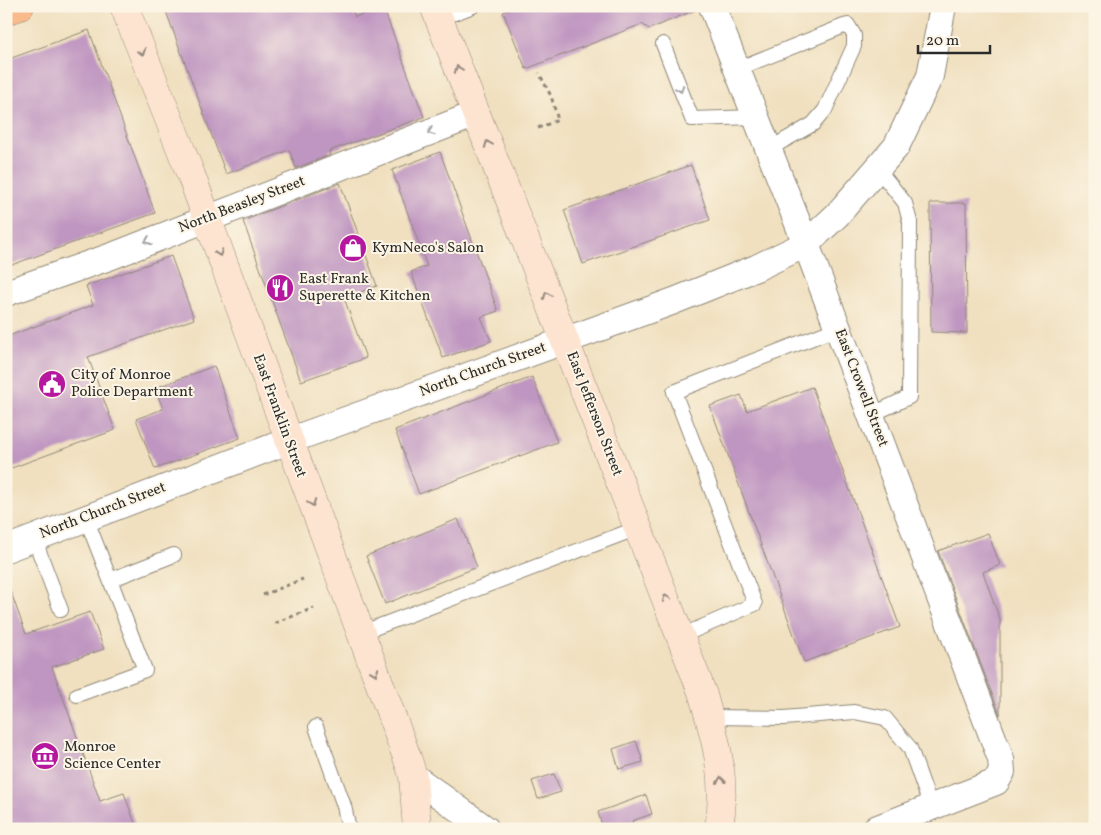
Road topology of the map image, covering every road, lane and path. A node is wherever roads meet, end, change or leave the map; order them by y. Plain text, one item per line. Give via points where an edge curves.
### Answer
1 (20, 6) edge
2 (124, 6) edge
3 (473, 6) edge
4 (712, 6) edge
5 (943, 6) edge
6 (6, 12) edge
7 (436, 13) edge
8 (662, 44) dead end
9 (737, 69) junction
10 (539, 73) dead end
11 (476, 114) junction
12 (756, 117) junction
13 (538, 128) dead end
14 (769, 149) junction
15 (877, 168) junction
16 (207, 219) junction
17 (806, 244) junction
18 (6, 293) edge
19 (838, 328) junction
20 (565, 341) junction
21 (871, 415) junction
22 (288, 441) junction
23 (86, 518) junction
24 (638, 528) junction
25 (34, 538) junction
26 (6, 549) edge
27 (174, 555) dead end
28 (303, 578) dead end
29 (110, 580) junction
30 (263, 594) dead end
31 (314, 608) dead end
32 (61, 610) dead end
33 (275, 623) dead end
34 (361, 633) junction
35 (681, 636) junction
36 (78, 695) dead end
37 (710, 717) junction
38 (316, 727) dead end
39 (413, 776) junction
40 (931, 807) junction
41 (349, 829) edge
42 (417, 829) edge
43 (486, 829) edge
44 (719, 829) edge
45 (875, 829) edge

1 - 6 main road
2 -> 16 main road, East Franklin Street
3 - 7 lane
4 - 9 street, East Crowell Street
5 - 15 street, North Church Street via 930,76 896,147
11 -> 7 main road, East Jefferson Street
8 -> 12 lane via 692,119
9 - 12 street, East Crowell Street
9 - 14 lane via 844,26 851,28 854,46 825,110 813,124
10 - 13 path via 551,96 558,120
11 -> 16 street, North Beasley Street
20 -> 11 main road, East Jefferson Street
12 - 14 street, East Crowell Street
14 - 17 street, East Crowell Street
15 - 17 street, North Church Street via 837,215
15 - 21 lane via 905,204 910,222 909,397
16 -> 18 street, North Beasley Street
16 -> 22 main road, East Franklin Street
17 - 19 street, East Crowell Street
17 - 20 street, North Church Street via 756,268
19 - 21 street, East Crowell Street
19 - 35 lane via 674,392 755,604
20 - 22 street, North Church Street
20 - 24 main road, East Jefferson Street
21 - 40 street, East Crowell Street via 1001,759 1002,772 996,782
22 - 23 street, North Church Street
22 -> 34 main road, East Franklin Street
23 - 25 street, North Church Street
23 - 29 lane
24 - 34 lane
35 -> 24 main road, East Jefferson Street
25 - 26 street, North Church Street
25 - 32 lane
27 - 29 lane
28 - 30 path
29 - 36 lane via 145,670
31 - 33 path
34 -> 39 main road, East Franklin Street
35 - 37 main road, East Jefferson Street
37 - 40 lane via 784,718 854,712 885,718 910,748
44 -> 37 main road, East Jefferson Street via 723,801 718,745
38 - 41 lane
39 - 42 main road, East Franklin Street
39 - 43 street
40 - 45 street

